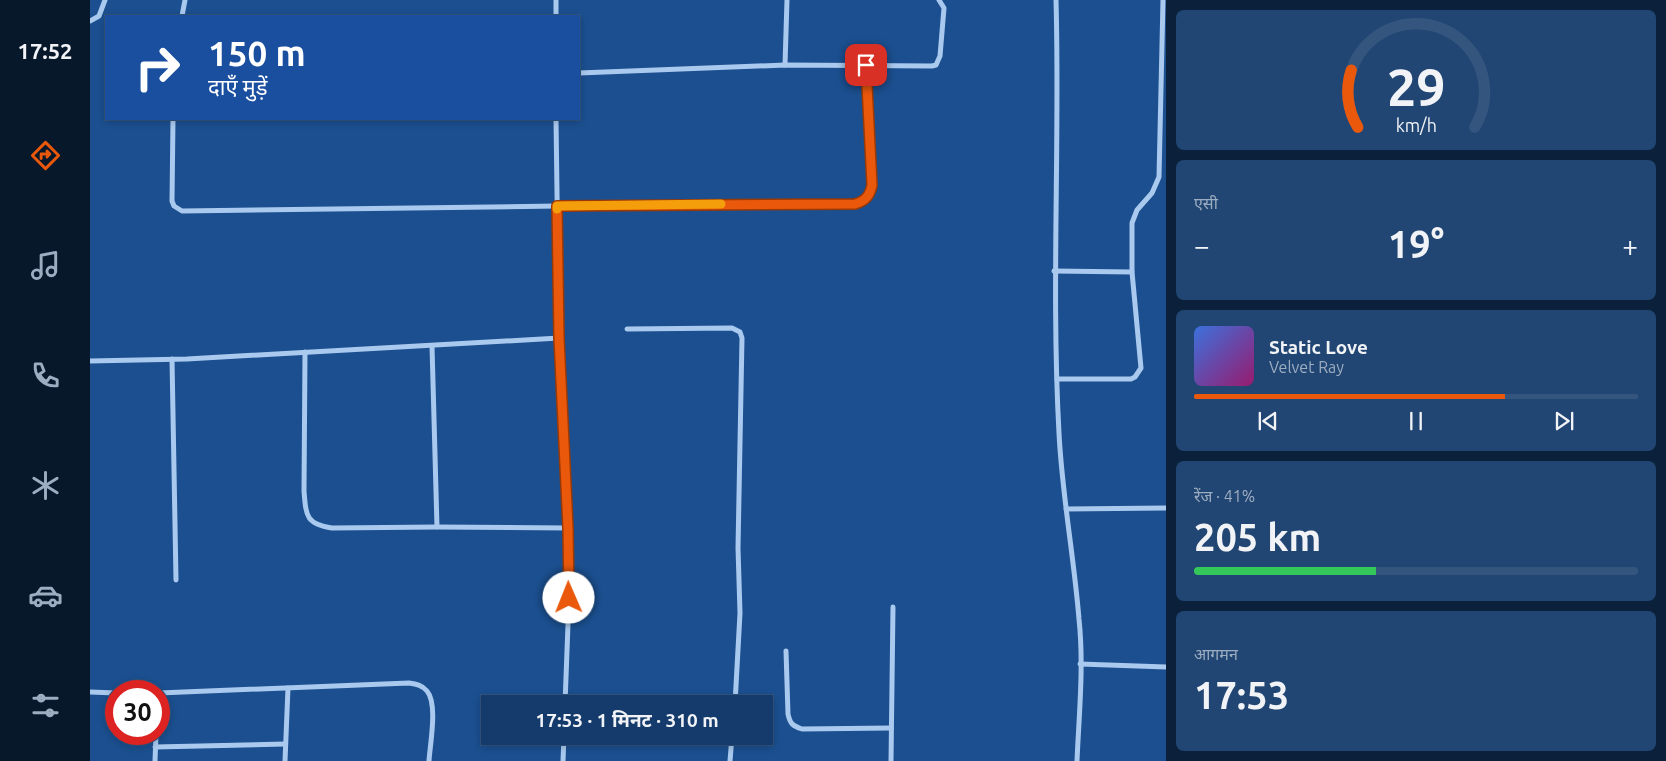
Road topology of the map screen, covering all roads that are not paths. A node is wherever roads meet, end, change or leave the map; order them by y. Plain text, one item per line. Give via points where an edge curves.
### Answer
1 (105, 0) edge
2 (185, 0) edge
3 (556, 0) edge
4 (787, 0) edge
5 (939, 0) edge
6 (1056, 0) edge
7 (1162, 0) edge
8 (182, 15) edge
9 (556, 15) edge
10 (90, 21) edge
11 (785, 65) junction
12 (866, 65) junction
13 (580, 73) edge
14 (173, 120) edge
15 (556, 120) edge
16 (557, 206) junction
17 (1054, 272) junction
18 (1132, 272) junction
19 (627, 329) dead end
20 (559, 338) junction
21 (432, 346) junction
22 (305, 352) junction
23 (172, 359) junction
24 (90, 361) edge
25 (1057, 379) junction
26 (1166, 508) edge
27 (1066, 509) junction
28 (437, 527) junction
29 (568, 528) junction
30 (176, 580) dead end
31 (893, 607) dead end
32 (786, 652) dead end
33 (1080, 664) junction
34 (1166, 667) edge
35 (288, 688) junction
36 (90, 692) edge
37 (105, 692) edge
38 (170, 693) edge
39 (565, 695) edge
40 (735, 695) edge
41 (891, 728) junction
42 (285, 744) junction
43 (564, 745) edge
44 (731, 745) edge
45 (155, 747) joint
46 (155, 761) edge
47 (285, 761) edge
48 (429, 761) edge
49 (563, 761) edge
50 (730, 761) edge
51 (891, 761) edge
52 (1077, 761) edge

1 - 10 street via 99,16
2 - 8 street
3 - 9 street
4 - 11 street
5 - 12 street via 944,8 940,56 936,64 928,67
6 - 17 street
7 - 18 street via 1159,177 1132,223
11 - 12 street
11 - 13 street
12 - 16 street via 872,185 868,197 862,202
14 - 16 street via 172,201 182,211
15 - 16 street
16 - 20 street
17 - 18 street
17 - 25 street
18 - 25 street via 1141,368 1138,373 1131,379
19 - 40 street via 732,328 740,332 742,338 740,613
20 - 21 street
20 - 29 street
21 - 22 street
21 - 28 street
22 - 23 street
22 - 28 street via 304,491 308,519 318,526 332,528
23 - 24 street
23 - 30 street
25 - 27 street
26 - 27 street
27 - 33 street via 1079,621
28 - 29 street
29 - 39 street
31 - 41 street
32 - 41 street via 788,714 794,727
33 - 34 street
33 - 52 street
35 - 38 street
35 - 42 street
35 - 48 street via 420,685 431,697
36 - 37 street
41 - 51 street
42 - 45 street
42 - 47 street
43 - 49 street
44 - 50 street
45 - 46 street

